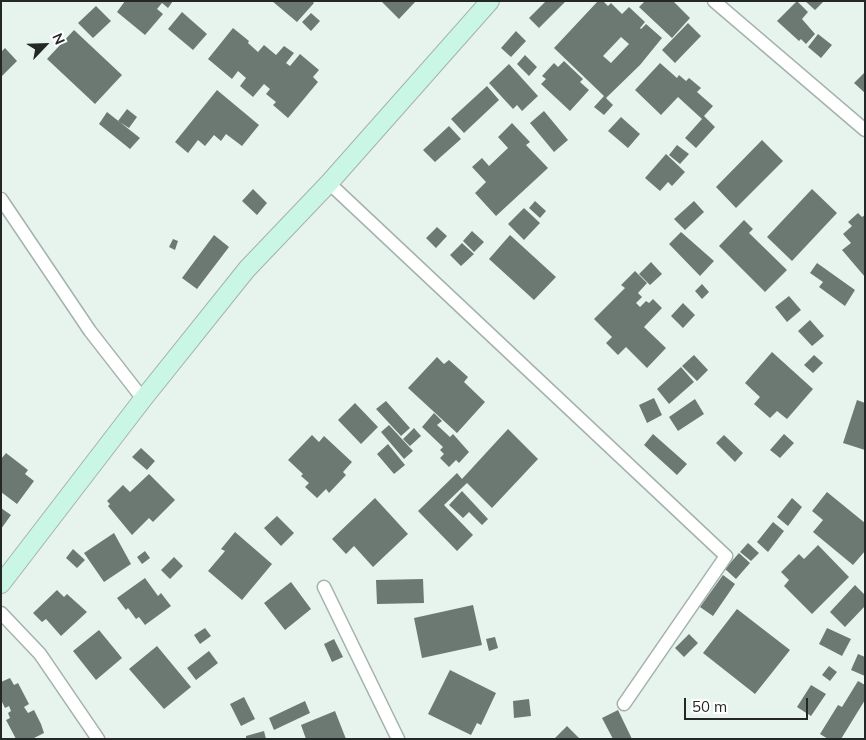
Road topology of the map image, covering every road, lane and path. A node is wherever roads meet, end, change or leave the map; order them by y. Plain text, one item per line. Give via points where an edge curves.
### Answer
1 (490, 1) edge
2 (714, 1) edge
3 (865, 130) edge
4 (329, 183) junction
5 (1, 199) edge
6 (143, 399) junction
7 (1, 584) edge
8 (324, 587) dead end
9 (1, 613) edge
10 (624, 704) dead end
11 (98, 739) edge
12 (398, 739) edge

1 - 4 street
2 - 3 street
4 - 6 street via 247,269
4 - 10 street via 726,556
5 - 6 street via 90,331
6 - 7 street
8 - 12 street
9 - 11 street via 40,654

